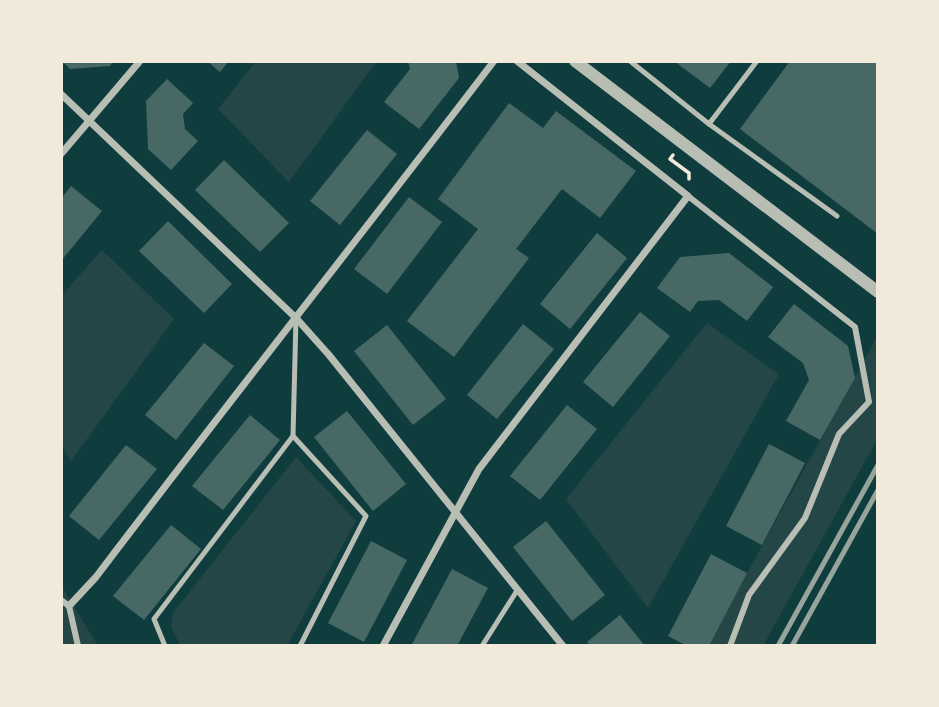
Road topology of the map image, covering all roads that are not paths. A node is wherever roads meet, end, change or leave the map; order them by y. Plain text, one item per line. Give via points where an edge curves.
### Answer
1 (140, 61) edge
2 (494, 61) edge
3 (517, 61) edge
4 (575, 61) edge
5 (630, 61) edge
6 (757, 61) edge
7 (61, 94) edge
8 (90, 121) junction
9 (709, 124) junction
10 (61, 154) edge
11 (688, 196) junction
12 (837, 216) dead end
13 (878, 292) edge
14 (296, 318) junction
15 (293, 436) junction
16 (455, 510) junction
17 (518, 589) junction
18 (61, 600) edge
19 (69, 606) junction
20 (78, 646) edge
21 (165, 646) edge
22 (300, 646) edge
23 (383, 646) edge
24 (482, 646) edge
25 (563, 646) edge
26 (730, 646) edge

1 - 8 street
2 - 14 street
3 - 11 street
4 - 13 street
5 - 9 lane
6 - 9 lane
7 - 8 street
8 - 10 street
8 - 14 street
9 - 12 lane
11 - 16 street via 479,469
11 - 26 street via 855,327 869,402 839,434 805,517 749,595
14 - 15 lane
14 - 16 street
14 - 19 street
15 - 21 lane via 154,619
15 - 22 lane via 366,516
16 - 17 street
16 - 23 street
17 - 24 lane
17 - 25 street
18 - 19 street
19 - 20 street

